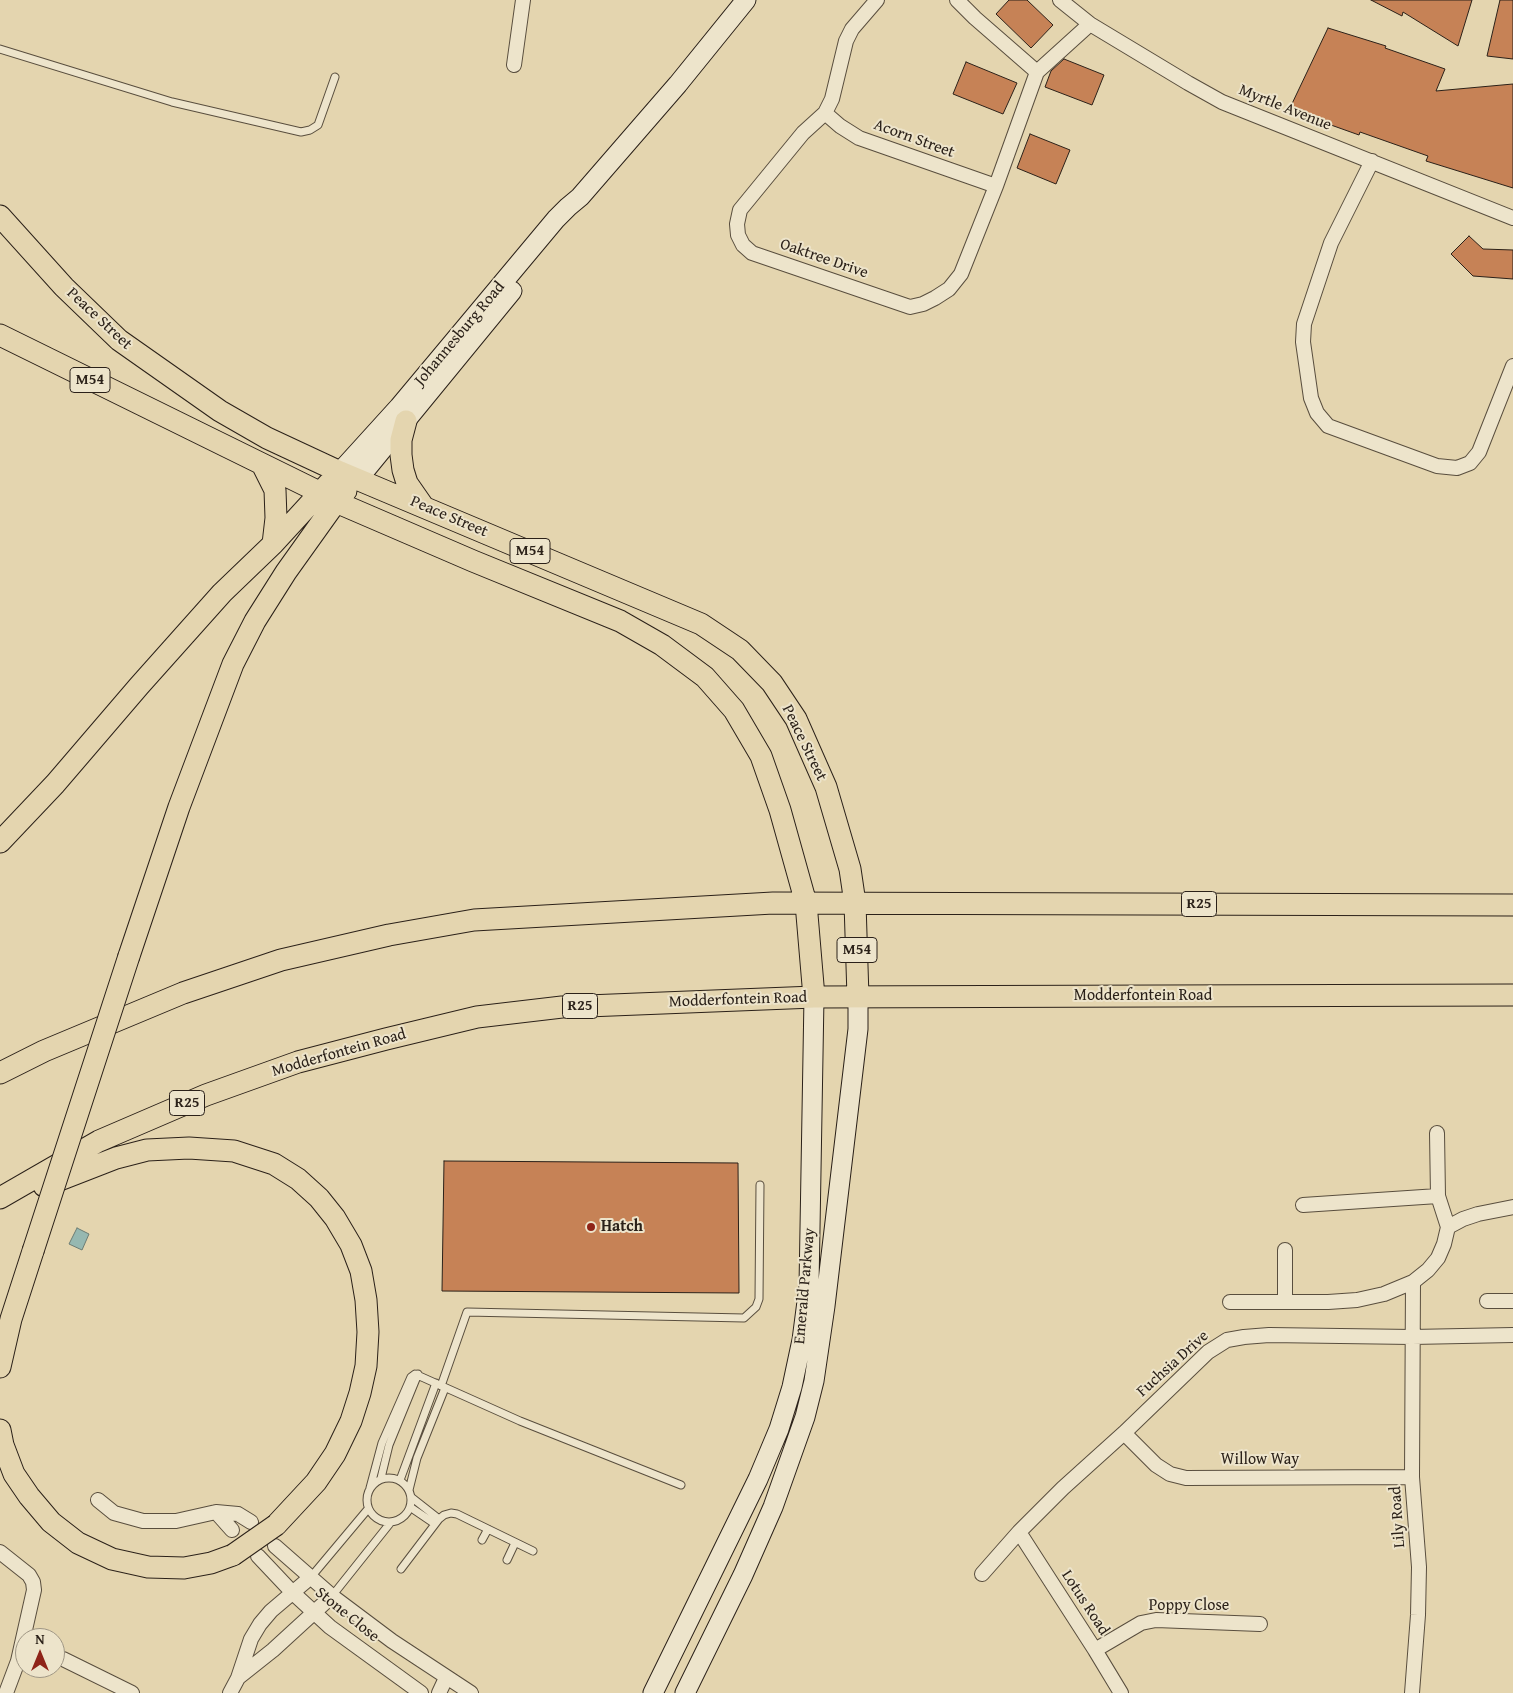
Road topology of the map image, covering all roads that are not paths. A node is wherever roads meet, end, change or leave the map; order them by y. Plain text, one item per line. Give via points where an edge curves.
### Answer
1 (523, 0) edge
2 (746, 0) edge
3 (877, 0) edge
4 (958, 0) edge
5 (1060, 0) edge
6 (1090, 24) junction
7 (0, 49) edge
8 (514, 65) dead end
9 (1037, 72) junction
10 (334, 77) dead end
11 (825, 113) junction
12 (1372, 162) junction
13 (996, 186) junction
14 (580, 197) junction
15 (0, 216) edge
16 (1513, 218) edge
17 (0, 335) edge
18 (1513, 366) edge
19 (406, 421) junction
20 (262, 464) junction
21 (349, 475) junction
22 (328, 497) junction
23 (423, 506) junction
24 (272, 544) junction
25 (0, 842) edge
26 (855, 902) junction
27 (806, 903) junction
28 (1513, 905) edge
29 (1513, 995) edge
30 (814, 997) junction
31 (858, 997) junction
32 (0, 1073) edge
33 (1437, 1133) dead end
34 (760, 1184) dead end
35 (1438, 1196) junction
36 (0, 1198) edge
37 (0, 1204) edge
38 (1303, 1205) dead end
39 (1513, 1207) edge
40 (1448, 1227) junction
41 (1285, 1250) dead end
42 (1413, 1282) junction
43 (1487, 1301) dead end
44 (1513, 1301) edge
45 (1230, 1302) dead end
46 (1285, 1302) junction
47 (1513, 1335) edge
48 (1412, 1337) junction
49 (0, 1368) edge
50 (418, 1374) junction
51 (441, 1386) junction
52 (0, 1430) edge
53 (1124, 1433) junction
54 (1412, 1477) junction
55 (381, 1478) junction
56 (400, 1480) junction
57 (681, 1485) dead end
58 (370, 1488) junction
59 (410, 1493) junction
60 (98, 1500) dead end
61 (410, 1507) junction
62 (368, 1509) junction
63 (216, 1512) junction
64 (437, 1521) junction
65 (251, 1522) dead end
66 (391, 1522) junction
67 (232, 1530) dead end
68 (488, 1530) junction
69 (1019, 1532) junction
70 (275, 1535) junction
71 (482, 1540) dead end
72 (515, 1543) junction
73 (534, 1551) dead end
74 (0, 1552) edge
75 (258, 1556) dead end
76 (507, 1560) dead end
77 (400, 1569) dead end
78 (982, 1574) dead end
79 (311, 1577) junction
80 (292, 1592) junction
81 (332, 1596) junction
82 (313, 1613) junction
83 (1260, 1624) dead end
84 (1095, 1650) junction
85 (65, 1660) edge
86 (238, 1678) junction
87 (446, 1678) junction
88 (465, 1692) edge
89 (6, 1693) edge
90 (132, 1693) edge
91 (230, 1693) edge
92 (421, 1693) edge
93 (439, 1693) edge
94 (653, 1693) edge
95 (685, 1693) edge
96 (1120, 1693) edge
97 (1412, 1693) edge

1 - 8 street
2 - 14 street, Johannesburg Road
3 - 11 street, Oaktree Drive via 846,41 832,99
4 - 9 street
5 - 6 street, Myrtle Avenue
6 - 9 street, Oaktree Drive
6 - 12 street, Myrtle Avenue via 1222,102
7 - 10 lane via 172,102 301,132 318,125
9 - 13 street, Oaktree Drive
11 - 13 street, Acorn Street via 859,138
11 - 13 street, Oaktree Drive via 803,133 740,210 738,235 752,253 910,307 923,304 949,289 961,274
12 - 16 street, Myrtle Avenue
12 - 18 street via 1331,243 1304,324 1303,342 1311,398 1317,414 1328,426 1437,466 1457,468 1470,463 1479,452
14 - 19 street, Johannesburg Road via 553,241
14 - 21 street, Johannesburg Road via 556,220 399,407
15 - 21 main road, Peace Street / M54 via 119,340 220,411 267,438
17 - 20 main road, Peace Street / M54
19 - 21 street, Johannesburg Road
19 - 23 main road via 400,456 407,483
20 - 22 main road, Peace Street / M54
20 - 24 main road via 275,490 276,518
21 - 22 main road
21 - 23 main road, Peace Street / M54
22 - 24 main road
22 - 27 main road, Peace Street / M54 via 620,621 662,645 705,677 734,710 761,756
22 - 49 main road, bridge via 233,664 179,807 32,1251
23 - 26 main road, Peace Street / M54 via 701,624 740,650 772,683 796,720 826,787 850,869
24 - 25 main road via 222,593
26 - 27 main road, R25
26 - 28 main road, R25
26 - 31 main road, Peace Street / M54
27 - 30 main road, M54
27 - 32 main road, R25 via 474,920 389,935 282,960 183,993 44,1051
29 - 31 main road, Modderfontein Road / R25
30 - 31 main road, Modderfontein Road / R25
30 - 36 main road, Modderfontein Road / R25 via 562,1007 477,1017 386,1039 298,1062 206,1095 99,1142
30 - 94 street, Emerald Parkway via 809,1286 792,1387 758,1479
31 - 95 street, Emerald Parkway via 858,1029 814,1381 805,1417 773,1507
33 - 35 street
34 - 51 lane via 759,1299 756,1307 744,1318 468,1312
35 - 38 street
35 - 40 street
37 - 70 main road via 116,1158 147,1150 189,1148 234,1151 274,1164 319,1198 351,1245 361,1271 368,1332 366,1366 351,1421 336,1454
39 - 40 street via 1478,1214
40 - 42 street via 1438,1258
41 - 46 street
42 - 46 street via 1384,1294 1357,1300
42 - 48 street, Lily Road
43 - 44 street
45 - 46 street
47 - 48 street, Fuchsia Drive
48 - 53 street, Fuchsia Drive via 1268,1335 1227,1340 1208,1352
48 - 54 street, Lily Road
50 - 51 lane
50 - 55 lane via 389,1445
50 - 58 lane via 411,1377 382,1442
51 - 56 lane
51 - 57 lane
51 - 59 lane via 416,1458
52 - 70 main road, bridge via 14,1474 28,1496 51,1522 78,1543 112,1559 148,1567 184,1568 211,1563
53 - 54 street, Willow Way via 1156,1465 1170,1474 1186,1478
53 - 69 street, Fuchsia Drive
54 - 97 street, Lily Road via 1419,1567
55 - 56 lane
55 - 58 lane
56 - 59 lane
58 - 62 lane via 366,1502
59 - 61 lane
59 - 64 lane
60 - 63 street via 114,1513 143,1521 176,1521
61 - 64 lane
61 - 66 lane via 402,1518
62 - 66 lane via 377,1519
62 - 79 lane
63 - 65 street via 238,1514
63 - 67 street
64 - 68 lane via 450,1513 457,1514
64 - 77 lane
66 - 81 lane
68 - 71 lane
68 - 72 lane
69 - 78 street, Fuchsia Drive
69 - 84 street, Lotus Road
70 - 79 street, Stone Close
72 - 73 lane
72 - 76 lane
74 - 89 street via 34,1582 18,1661
75 - 80 street, Stone Close
79 - 80 street
79 - 81 street, Stone Close
80 - 82 street, Stone Close
80 - 86 street via 260,1624 251,1639
81 - 82 street
81 - 87 street, Stone Close
82 - 86 street
82 - 92 street, Stone Close
83 - 84 street, Poppy Close via 1156,1620 1141,1623
84 - 96 street, Lotus Road
85 - 90 street
86 - 91 street
87 - 88 street, Stone Close
87 - 93 street

